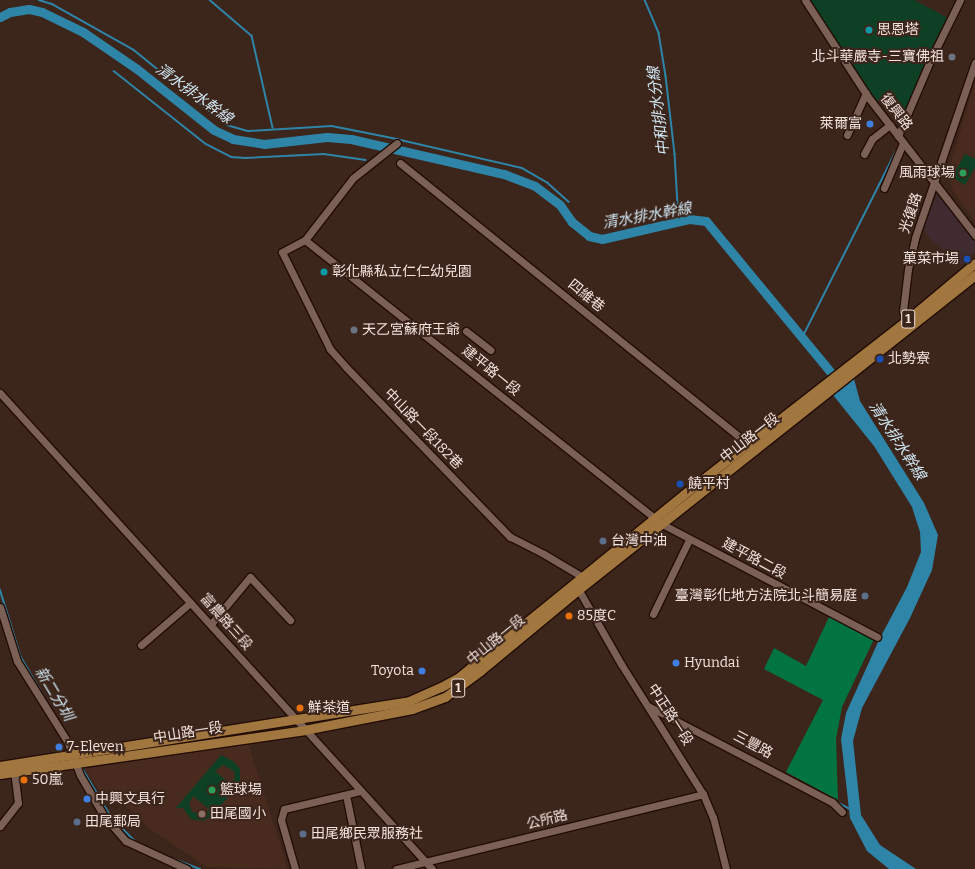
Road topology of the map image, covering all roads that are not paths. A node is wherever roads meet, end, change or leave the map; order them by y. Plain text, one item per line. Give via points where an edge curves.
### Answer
1 (805, 0) edge
2 (960, 0) edge
3 (975, 63) edge
4 (866, 93) junction
5 (890, 126) junction
6 (847, 135) dead end
7 (898, 136) junction
8 (397, 143) dead end
9 (903, 143) junction
10 (864, 154) dead end
11 (400, 163) dead end
12 (936, 183) junction
13 (884, 188) dead end
14 (975, 235) edge
15 (305, 240) junction
16 (975, 262) edge
17 (975, 275) edge
18 (908, 325) junction
19 (466, 331) dead end
20 (490, 350) dead end
21 (0, 393) edge
22 (752, 447) junction
23 (659, 522) junction
24 (689, 540) junction
25 (586, 580) junction
26 (576, 586) junction
27 (190, 602) junction
28 (0, 607) edge
29 (653, 614) dead end
30 (290, 620) dead end
31 (211, 624) junction
32 (877, 638) dead end
33 (141, 645) dead end
34 (648, 706) junction
35 (296, 720) junction
36 (304, 730) junction
37 (74, 760) junction
38 (0, 766) edge
39 (14, 768) junction
40 (0, 774) edge
41 (360, 791) junction
42 (703, 794) junction
43 (346, 795) junction
44 (842, 812) dead end
45 (0, 826) edge
46 (425, 862) junction
47 (186, 869) edge
48 (295, 869) edge
49 (361, 869) edge
50 (396, 869) edge
51 (432, 869) edge
52 (726, 869) edge

1 - 4 street, 復興路
2 - 7 street
3 - 12 street, 光復路
4 - 5 street, 復興路
4 - 6 street
5 - 7 street, 復興路
5 - 10 street via 872,139
7 - 9 street, 復興路
8 - 15 street via 353,178
9 - 12 street, 復興路
9 - 13 street
11 - 22 street, 四維巷
12 - 14 street, 復興路
12 - 18 street, 光復路 via 918,226 909,265 903,311
15 - 23 street, 建平路一段
15 - 25 street, 中山路一段182巷 via 282,252 330,349 510,537
16 - 18 main road, 1
17 - 18 main road, 1
18 - 22 main road, 中山路一段 / 1
19 - 20 street
21 - 27 street, 富農路三段
22 - 23 main road, 中山路一段 / 1
23 - 24 street, 建平路二段
23 - 25 main road, 中山路一段 / 1
24 - 29 street
24 - 32 street, 建平路二段
25 - 26 main road, 中山路一段 / 1
26 - 34 street, 中正路一段
26 - 35 main road, 中山路一段 / 1 via 459,677 441,687 409,701
26 - 36 main road, 中山路一段 / 1 via 480,671 445,697 412,709
27 - 31 street, 富農路三段
27 - 33 street
28 - 37 street via 17,661 67,741
30 - 31 street via 250,577
31 - 35 street, 富農路三段
34 - 42 street, 中正路一段
34 - 44 street, 三豐路 via 832,802
35 - 36 street, 富農路三段
35 - 37 main road, 中山路一段 / 1
36 - 37 main road, 中山路一段 / 1
36 - 41 street, 富農路三段
37 - 39 main road, 中山路一段 / 1
37 - 47 street via 104,816 126,841
38 - 39 main road, 中山路一段 / 1
39 - 40 main road, 中山路一段 / 1
39 - 45 street via 18,803
41 - 43 street
41 - 46 street, 富農路三段
42 - 46 street, 公所路
42 - 52 street, 中正路一段 via 713,817
43 - 48 street via 284,809 281,820
43 - 49 street
46 - 50 street, 公所路
46 - 51 street, 富農路三段

